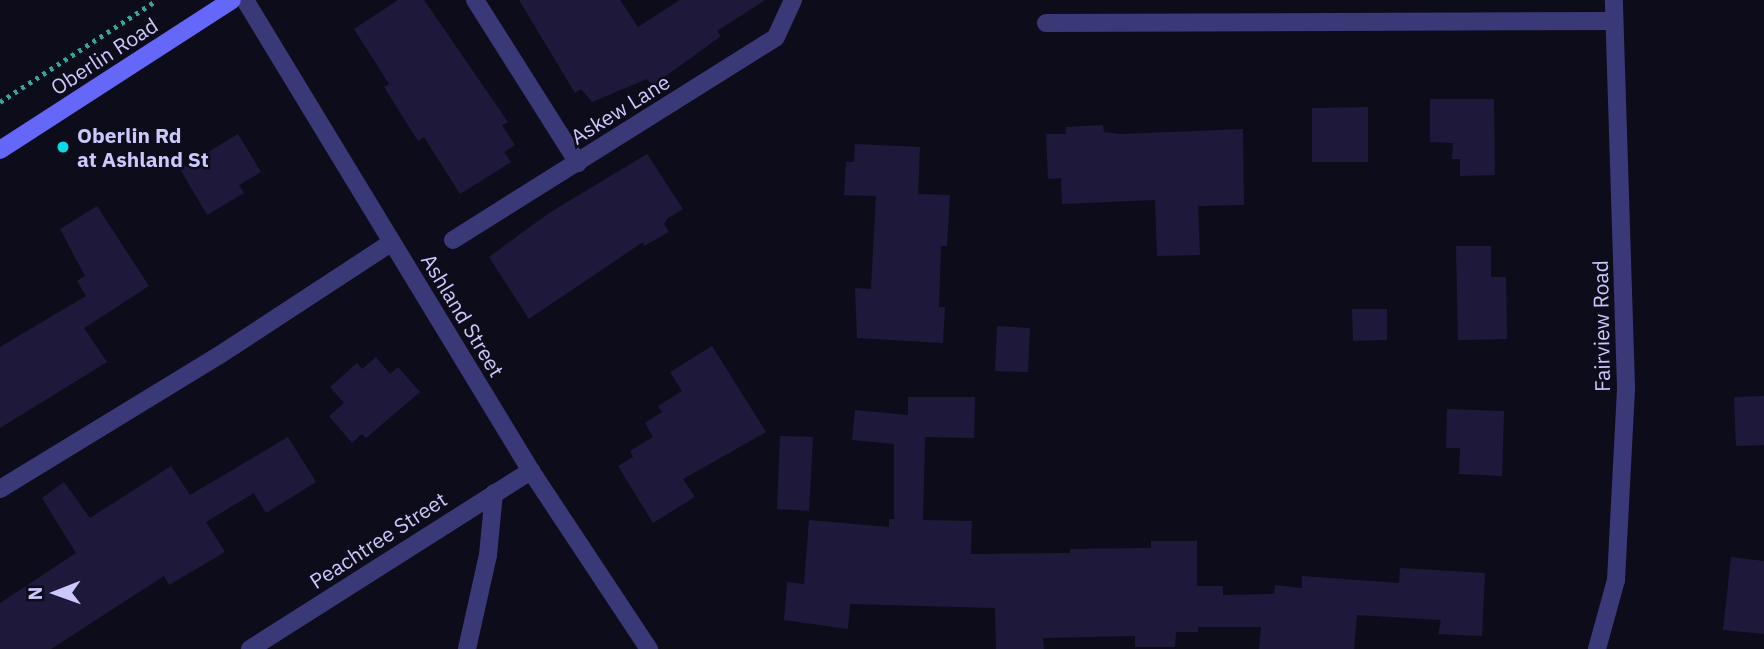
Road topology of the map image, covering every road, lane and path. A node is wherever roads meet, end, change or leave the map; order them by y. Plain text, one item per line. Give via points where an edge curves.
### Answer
1 (157, 0) edge
2 (232, 0) edge
3 (245, 0) edge
4 (475, 0) edge
5 (793, 0) edge
6 (1614, 0) edge
7 (1614, 21) junction
8 (1046, 23) dead end
9 (0, 102) edge
10 (0, 150) edge
11 (578, 163) junction
12 (453, 240) dead end
13 (392, 242) junction
14 (531, 471) junction
15 (0, 489) edge
16 (494, 493) junction
17 (250, 649) edge
18 (467, 649) edge
19 (649, 649) edge
20 (1597, 649) edge

1 - 9 path
2 - 10 main road, Oberlin Road
3 - 13 street, Ashland Street
4 - 11 street
5 - 11 street, Askew Lane via 776,37
6 - 7 street, Fairview Road
7 - 8 street
7 - 20 street, Fairview Road via 1626,387 1616,580
11 - 12 street, Askew Lane
13 - 14 street, Ashland Street
13 - 15 street via 218,356
14 - 16 street, Peachtree Street
14 - 19 street, Ashland Street
16 - 17 street, Peachtree Street
16 - 18 street via 488,555

